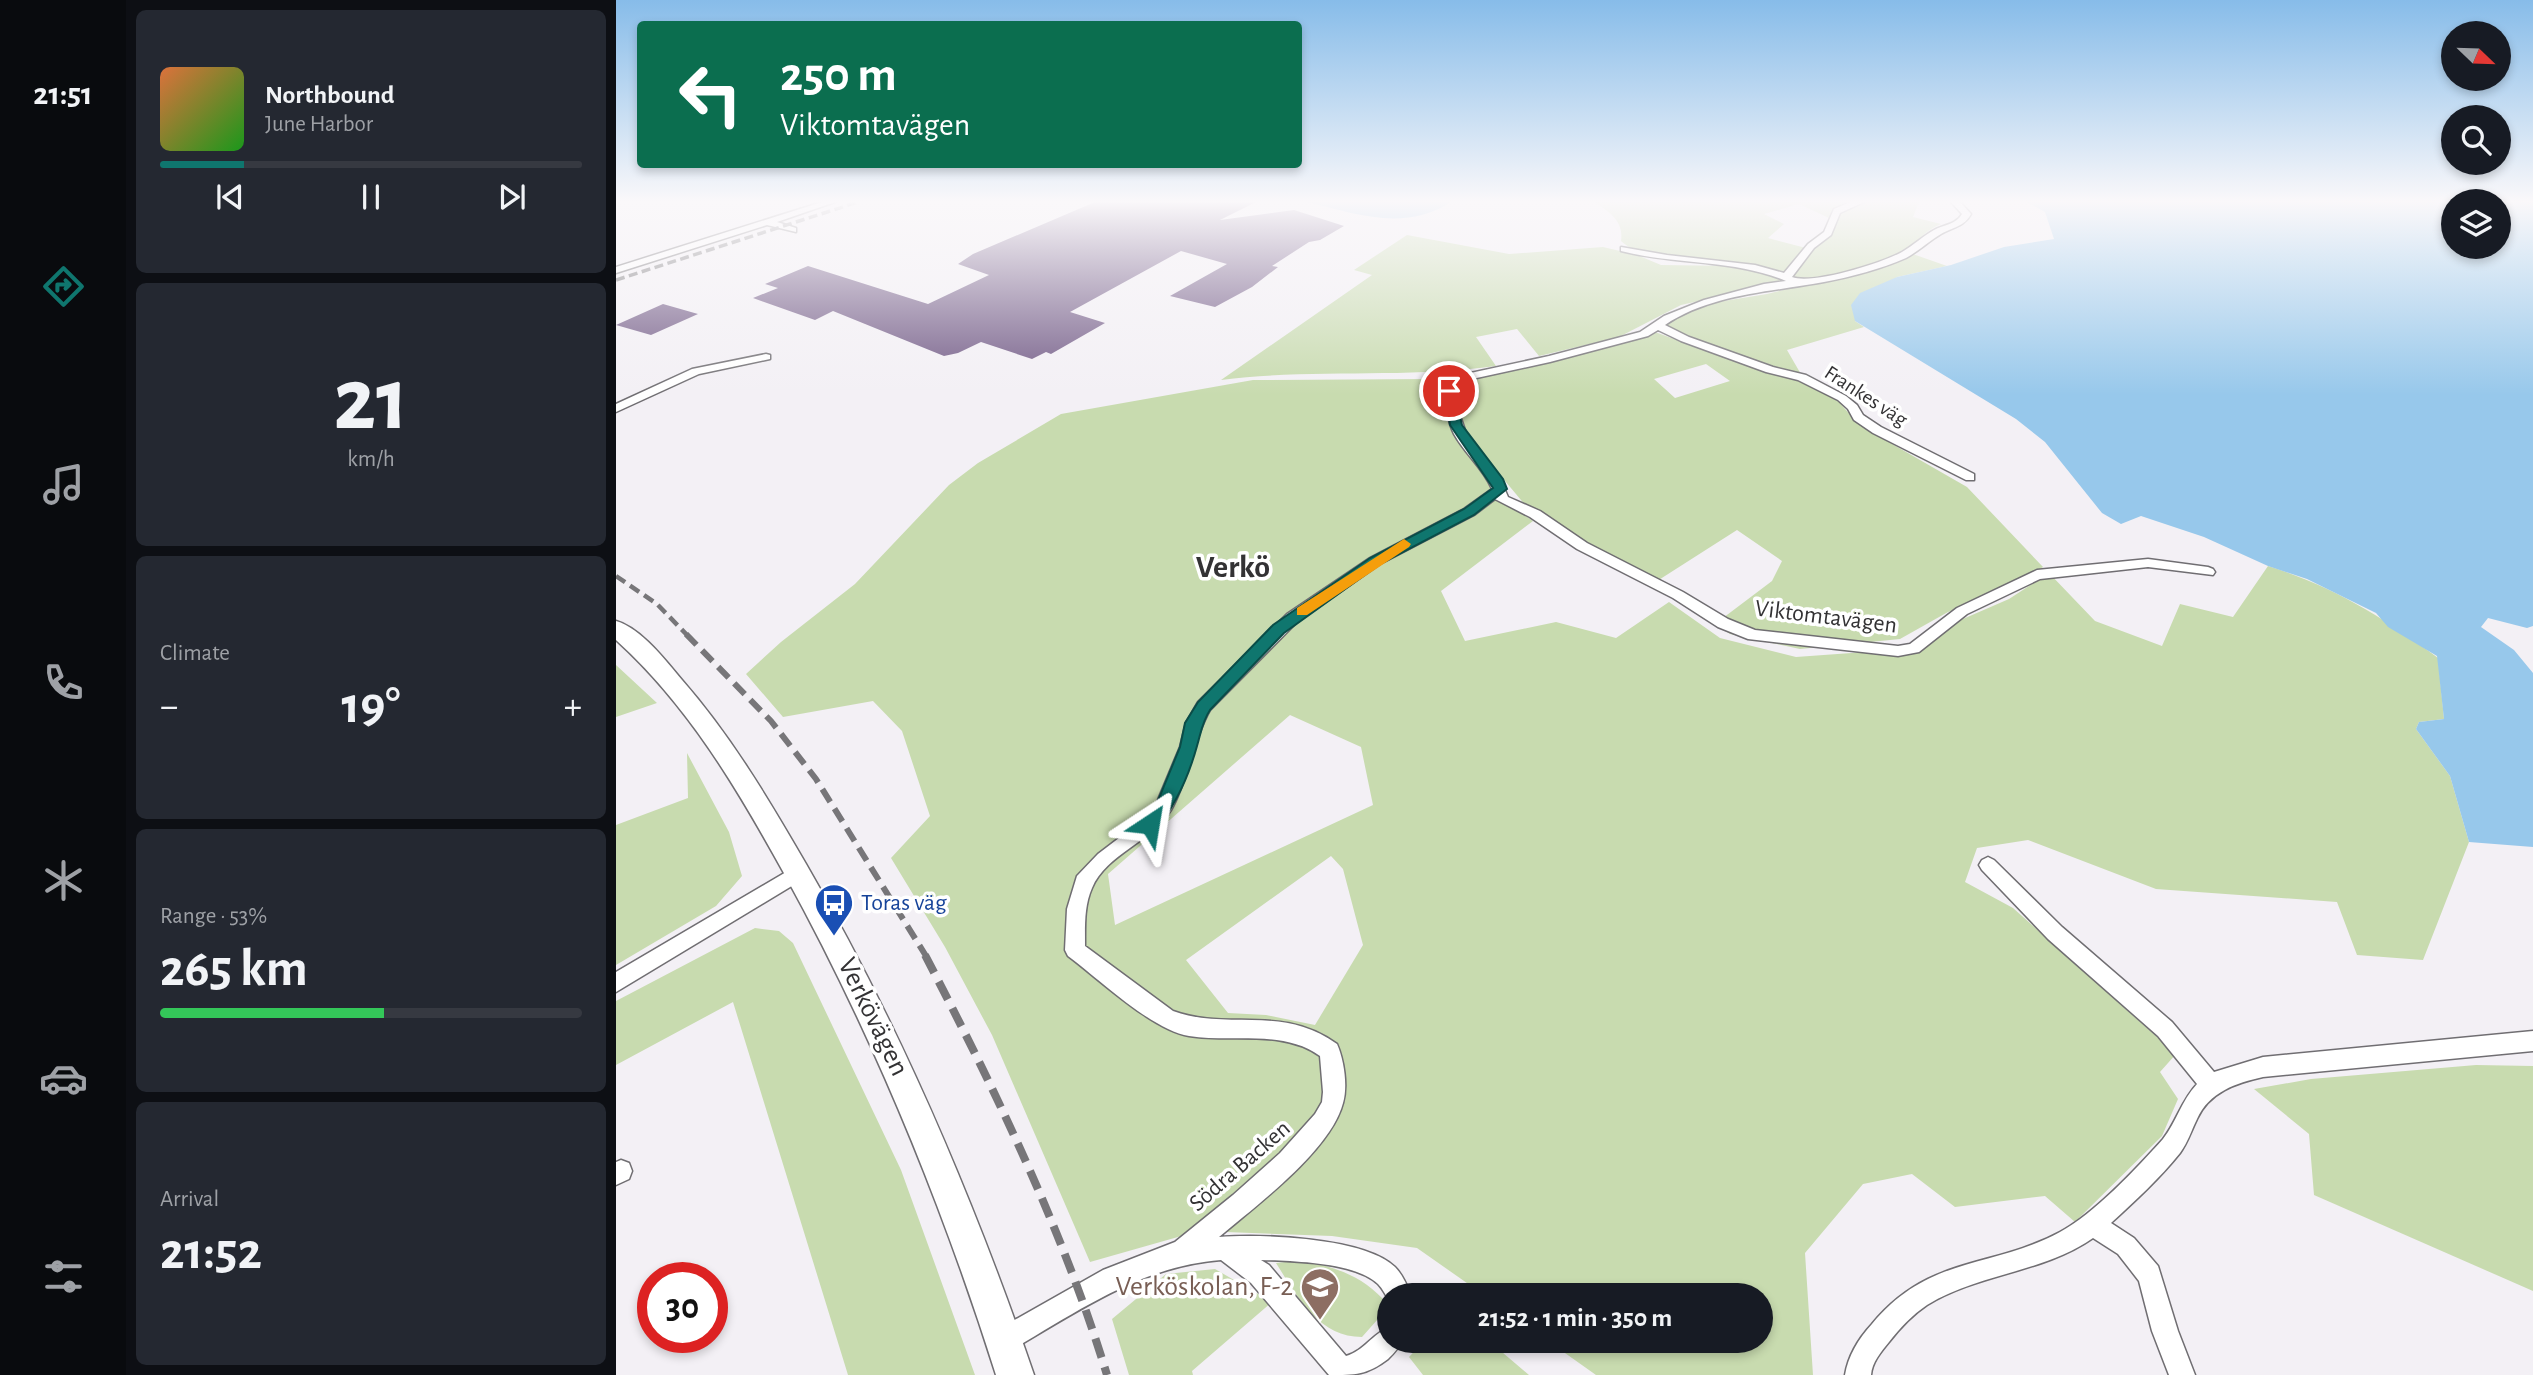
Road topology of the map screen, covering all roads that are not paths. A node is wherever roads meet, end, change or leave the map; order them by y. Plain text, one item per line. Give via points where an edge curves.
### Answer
1 (1751, 266) edge
2 (1799, 266) edge
3 (1870, 266) edge
4 (1791, 280) junction
5 (1659, 326) junction
6 (766, 357) dead end
7 (616, 408) edge
8 (1970, 477) dead end
9 (1500, 489) junction
10 (2208, 572) dead end
11 (616, 628) edge
12 (1988, 865) dead end
13 (798, 873) junction
14 (616, 983) edge
15 (2533, 1041) edge
16 (2210, 1084) junction
17 (2092, 1225) junction
18 (1225, 1249) junction
19 (1181, 1252) junction
20 (1392, 1283) edge
21 (1004, 1340) junction
22 (1377, 1351) edge
23 (1015, 1375) edge
24 (1858, 1375) edge
25 (2182, 1375) edge

1 - 4 street
2 - 4 street
3 - 4 street via 1841,276
4 - 5 street via 1709,302
5 - 8 street, Frankes väg via 1770,370 1802,377 1842,398 1877,430
5 - 9 street, Viktomtavägen via 1610,344 1442,382 1454,403 1456,425
6 - 7 street via 696,371
9 - 10 street, Viktomtavägen via 1502,499 1723,623 1753,635 1817,644 1898,651 1914,648 1962,611 2037,575 2148,563
9 - 19 street, Södra Backen via 1469,512 1375,561 1278,629 1204,706 1164,806 1084,882 1076,909 1075,950 1166,1018 1188,1026 1267,1029 1312,1038 1330,1051 1335,1091 1315,1136
11 - 13 main road, Verkövägen via 687,698
12 - 16 street via 2055,933 2165,1029
13 - 14 street
13 - 21 main road, Verkövägen via 908,1090
15 - 16 street via 2263,1067
16 - 17 street via 2189,1111 2178,1139
17 - 24 street via 2022,1259 1966,1273 1928,1290 1889,1318 1859,1363
17 - 25 street via 2126,1246 2148,1275
18 - 19 street, Södra Backen
18 - 20 street, Södra Backen via 1309,1251 1359,1261 1386,1274
18 - 22 street via 1260,1274 1341,1370 1365,1363
19 - 21 street, Södra Backen via 1131,1270
21 - 23 main road, Verkövägen

